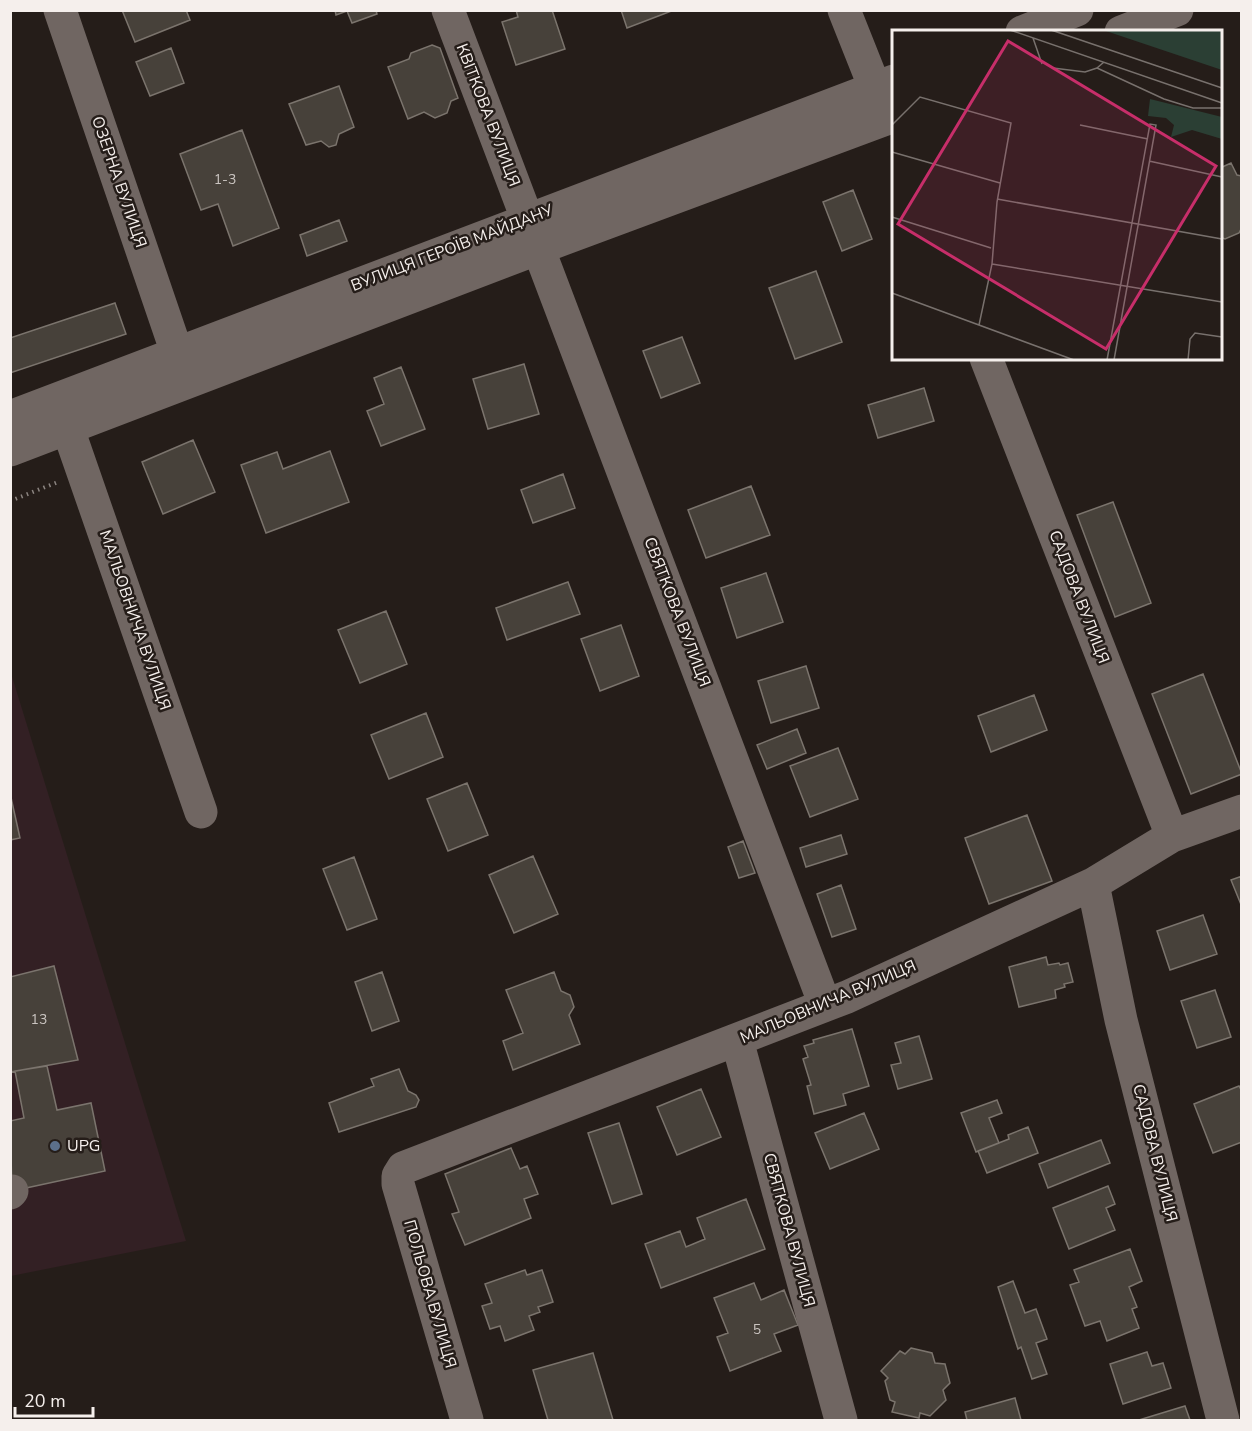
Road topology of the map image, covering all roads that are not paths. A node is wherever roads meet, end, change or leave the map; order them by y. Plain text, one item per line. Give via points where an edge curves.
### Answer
1 (60, 10) edge
2 (448, 10) edge
3 (844, 10) edge
4 (1077, 10) edge
5 (1177, 10) edge
6 (1027, 30) edge
7 (1126, 30) edge
8 (884, 84) edge
9 (892, 113) edge
10 (892, 117) edge
11 (533, 234) junction
12 (177, 353) junction
13 (987, 360) edge
14 (10, 417) edge
15 (68, 429) junction
16 (10, 450) edge
17 (1242, 811) edge
18 (201, 812) dead end
19 (1172, 836) junction
20 (1093, 884) junction
21 (825, 1005) junction
22 (737, 1040) junction
23 (403, 1168) joint
24 (467, 1420) edge
25 (841, 1420) edge
26 (1223, 1420) edge

1 - 12 street, ОЗЕРНА ВУЛИЦЯ
2 - 11 street, КВІТКОВА ВУЛИЦЯ
3 - 8 street
4 - 6 street
5 - 7 street
8 - 9 street
8 - 11 street, ВУЛИЦЯ ГЕРОЇВ МАЙДАНУ
10 - 11 street, ВУЛИЦЯ ГЕРОЇВ МАЙДАНУ
11 - 12 street, ВУЛИЦЯ ГЕРОЇВ МАЙДАНУ
11 - 15 street, ВУЛИЦЯ ГЕРОЇВ МАЙДАНУ
11 - 21 street, СВЯТКОВА ВУЛИЦЯ
12 - 14 street, ВУЛИЦЯ ГЕРОЇВ МАЙДАНУ
13 - 19 street, САДОВА ВУЛИЦЯ
15 - 16 street, ВУЛИЦЯ ГЕРОЇВ МАЙДАНУ
15 - 18 street, МАЛЬОВНИЧА ВУЛИЦЯ
17 - 19 street, МАЛЬОВНИЧА ВУЛИЦЯ
19 - 20 street, МАЛЬОВНИЧА ВУЛИЦЯ
20 - 21 street, МАЛЬОВНИЧА ВУЛИЦЯ
20 - 26 street, САДОВА ВУЛИЦЯ via 1121,1020
21 - 22 street, МАЛЬОВНИЧА ВУЛИЦЯ
22 - 23 street, МАЛЬОВНИЧА ВУЛИЦЯ
22 - 25 street, СВЯТКОВА ВУЛИЦЯ
23 - 24 street, ПОЛЬОВА ВУЛИЦЯ via 398,1184

